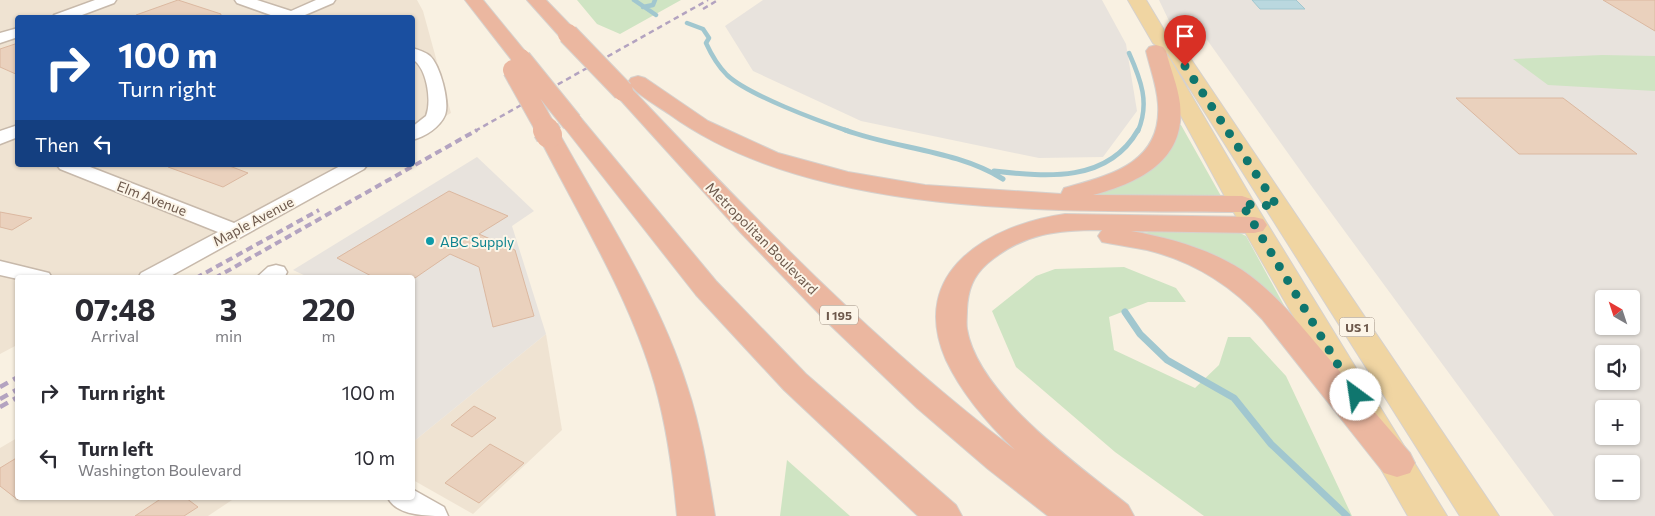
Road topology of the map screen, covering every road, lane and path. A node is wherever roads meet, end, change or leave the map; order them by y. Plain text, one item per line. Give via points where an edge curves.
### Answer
1 (109, 0) edge
2 (242, 0) edge
3 (328, 0) edge
4 (536, 0) edge
5 (551, 0) edge
6 (1137, 0) edge
7 (474, 1) edge
8 (67, 15) edge
9 (286, 15) edge
10 (296, 15) edge
11 (574, 31) junction
12 (15, 33) edge
13 (0, 38) edge
14 (1158, 45) junction
15 (415, 54) edge
16 (631, 87) junction
17 (560, 129) junction
18 (15, 131) edge
19 (417, 132) edge
20 (0, 138) edge
21 (15, 145) edge
22 (72, 167) edge
23 (353, 167) edge
24 (1012, 201) junction
25 (1266, 215) junction
26 (236, 230) junction
27 (986, 250) junction
28 (0, 268) edge
29 (29, 275) edge
30 (154, 275) edge
31 (1397, 463) junction
32 (406, 500) edge
33 (433, 516) edge
34 (696, 516) edge
35 (942, 516) edge
36 (1075, 516) edge
37 (1115, 516) edge
38 (1428, 516) edge
39 (1480, 516) edge

1 - 8 street
2 - 9 street
3 - 10 street
4 - 11 highway, Metropolitan Boulevard / I 195
5 - 11 highway
6 - 14 main road, US 1
7 - 17 highway, bridge
11 - 16 highway, Metropolitan Boulevard / I 195, bridge
12 - 13 street
14 - 24 highway via 1169,104 1165,140 1157,153 1124,178 1068,194
14 - 25 main road, US 1
14 - 25 main road, US 1 via 1175,50
15 - 19 street via 429,67 438,106 436,115
16 - 24 highway via 748,149 787,162 887,187
16 - 36 highway, Metropolitan Boulevard / I 195 via 777,254 866,340 976,439
17 - 34 highway via 665,368 681,427
17 - 35 highway via 644,215 706,288 795,382
18 - 20 street
20 - 21 street
22 - 26 street, Elm Avenue
23 - 26 street, Maple Avenue
24 - 25 highway
25 - 27 highway via 1039,225
25 - 31 main road, US 1
25 - 39 main road, US 1
26 - 30 street, Maple Avenue
27 - 31 highway via 1050,237 1105,235 1158,245 1220,270 1245,286 1273,312
27 - 37 highway via 964,270 951,306 951,334 961,361 1011,426
28 - 29 street
31 - 38 main road, US 1
32 - 33 street

